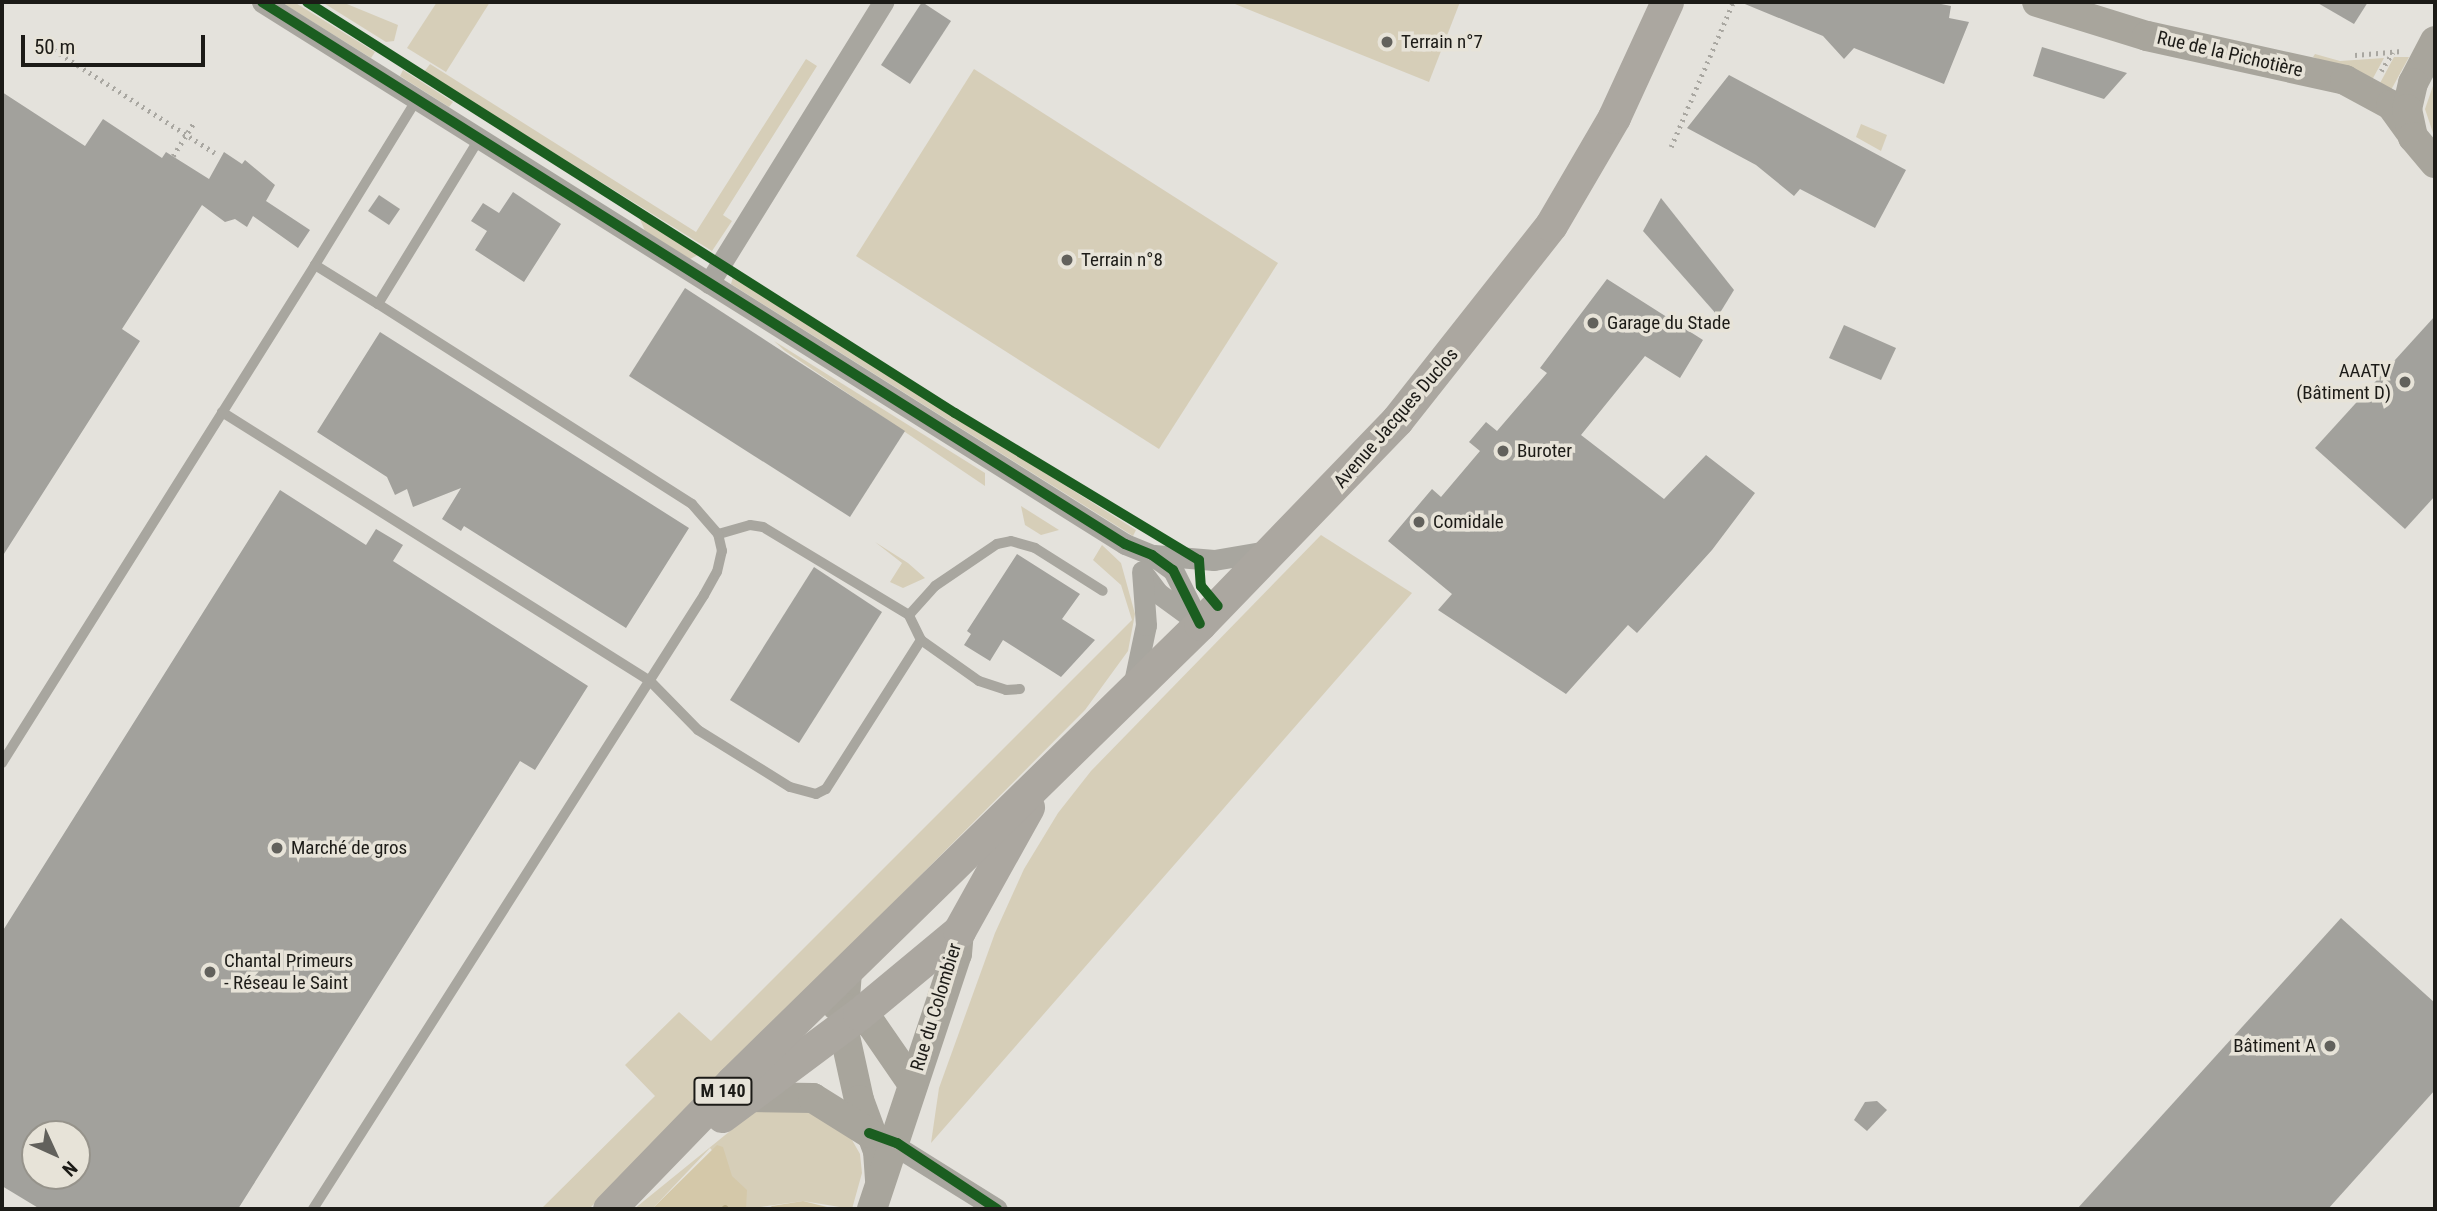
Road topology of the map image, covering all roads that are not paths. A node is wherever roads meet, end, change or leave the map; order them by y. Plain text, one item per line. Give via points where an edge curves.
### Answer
1 (262, 2) edge
2 (883, 2) edge
3 (1667, 2) edge
4 (2037, 2) edge
5 (2423, 46) edge
6 (417, 99) junction
7 (2409, 130) junction
8 (479, 139) junction
9 (2435, 163) edge
10 (315, 265) junction
11 (709, 284) junction
12 (378, 304) junction
13 (222, 412) junction
14 (718, 534) junction
15 (1273, 550) junction
16 (1147, 563) junction
17 (1103, 590) dead end
18 (909, 615) junction
19 (1200, 624) junction
20 (921, 639) junction
21 (650, 681) junction
22 (1020, 689) dead end
23 (1131, 691) junction
24 (2, 763) edge
25 (1046, 775) junction
26 (959, 932) junction
27 (847, 971) junction
28 (808, 1008) junction
29 (848, 1016) junction
30 (912, 1083) junction
31 (747, 1097) junction
32 (869, 1133) junction
33 (897, 1143) junction
34 (641, 1177) junction
35 (876, 1198) edge
36 (313, 1209) edge
37 (609, 1209) edge
38 (997, 1209) edge

1 - 6 street
2 - 11 street
3 - 15 main road, Avenue Jacques Duclos via 1614,117 1552,225 1397,420
4 - 7 main road, Rue de la Pichotière via 2147,36 2346,80 2391,105
5 - 7 main road via 2407,109
6 - 8 street
6 - 10 lane
7 - 9 main road, Rue de la Pichotière
8 - 11 street
8 - 12 lane
10 - 12 lane
10 - 13 lane
11 - 16 street via 1125,544
12 - 14 lane via 692,504
13 - 21 lane
13 - 24 lane
14 - 18 lane via 750,525 763,527
14 - 21 lane via 722,551 717,572
15 - 16 street via 1214,560
15 - 19 main road, Avenue Jacques Duclos
16 - 19 street via 1158,593
16 - 23 street via 1146,625
17 - 18 lane via 1035,548 1011,541 997,544 935,586
18 - 20 lane
19 - 23 main road, Avenue Jacques Duclos
20 - 21 lane via 827,789 816,794 790,788 698,730
20 - 22 lane via 979,681 1006,690
21 - 36 lane
23 - 25 main road, Avenue Jacques Duclos
25 - 26 main road, M 140
25 - 27 main road, M 140
26 - 29 main road, M 140
26 - 30 main road, Rue du Colombier via 957,954
27 - 28 main road, M 140
27 - 29 main road, Rue du Colombier
28 - 29 main road
28 - 34 main road, M 140
29 - 30 main road, Rue du Colombier via 887,1043
29 - 31 main road, M 140
29 - 32 main road, Rue du Colombier
30 - 33 main road, Rue du Colombier
31 - 32 main road via 813,1098
31 - 34 main road, M 140
32 - 33 street
32 - 35 main road, Rue du Colombier via 878,1151
33 - 35 main road, Rue du Colombier
33 - 38 street
34 - 37 main road, M 140

